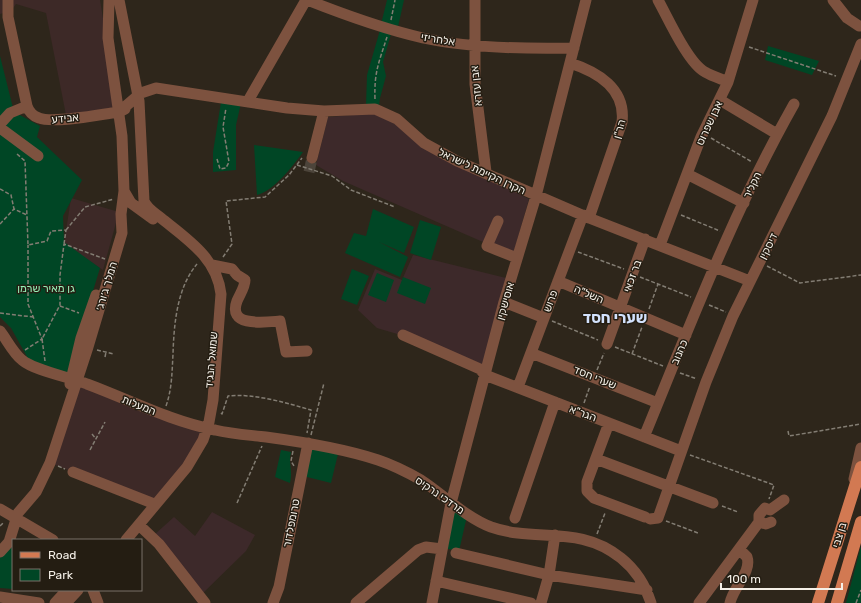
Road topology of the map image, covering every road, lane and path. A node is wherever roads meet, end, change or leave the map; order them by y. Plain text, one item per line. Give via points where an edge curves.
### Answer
1 (8, 0) edge
2 (109, 0) edge
3 (119, 0) edge
4 (306, 0) edge
5 (395, 0) edge
6 (475, 0) edge
7 (586, 0) edge
8 (658, 0) edge
9 (753, 0) edge
10 (833, 0) edge
11 (859, 26) dead end
12 (390, 30) junction
13 (474, 44) junction
14 (740, 44) junction
15 (861, 44) edge
16 (574, 48) junction
17 (570, 63) junction
18 (836, 76) dead end
19 (728, 82) junction
20 (139, 98) junction
21 (227, 98) junction
22 (720, 100) junction
23 (248, 101) junction
24 (794, 104) dead end
25 (27, 106) junction
26 (375, 109) junction
27 (324, 111) junction
28 (119, 112) junction
29 (0, 124) edge
30 (0, 128) edge
31 (703, 134) junction
32 (777, 134) junction
33 (13, 150) dead end
34 (38, 156) dead end
35 (308, 157) joint
36 (216, 158) dead end
37 (297, 165) junction
38 (761, 167) junction
39 (486, 172) junction
40 (687, 174) junction
41 (0, 189) edge
42 (124, 193) junction
43 (536, 196) junction
44 (744, 203) junction
45 (395, 207) dead end
46 (14, 209) junction
47 (121, 210) junction
48 (673, 212) junction
49 (27, 215) junction
50 (586, 216) junction
51 (498, 221) dead end
52 (0, 224) edge
53 (66, 230) junction
54 (716, 230) dead end
55 (645, 239) junction
56 (64, 244) junction
57 (28, 245) junction
58 (660, 245) junction
59 (571, 249) junction
60 (517, 258) junction
61 (201, 259) junction
62 (108, 260) junction
63 (760, 262) junction
64 (212, 265) junction
65 (618, 268) dead end
66 (714, 268) junction
67 (633, 274) junction
68 (861, 275) edge
69 (558, 281) junction
70 (750, 281) junction
71 (658, 284) junction
72 (700, 301) junction
73 (504, 302) junction
74 (60, 305) junction
75 (621, 307) junction
76 (0, 313) edge
77 (88, 316) junction
78 (733, 316) junction
79 (33, 317) junction
80 (544, 318) junction
81 (646, 318) junction
82 (0, 331) edge
83 (686, 335) junction
84 (403, 336) dead end
85 (42, 339) junction
86 (608, 344) junction
87 (307, 351) dead end
88 (531, 353) junction
89 (114, 354) dead end
90 (632, 354) junction
91 (17, 355) junction
92 (105, 357) dead end
93 (50, 365) dead end
94 (662, 366) dead end
95 (675, 371) dead end
96 (485, 375) junction
97 (74, 379) junction
98 (592, 380) junction
99 (701, 380) dead end
100 (324, 383) dead end
101 (518, 387) junction
102 (555, 402) junction
103 (658, 403) junction
104 (211, 412) junction
105 (581, 412) junction
106 (162, 415) junction
107 (105, 422) dead end
108 (609, 423) junction
109 (861, 424) edge
110 (205, 428) junction
111 (788, 431) dead end
112 (92, 434) dead end
113 (267, 437) junction
114 (644, 437) junction
115 (96, 439) junction
116 (309, 442) junction
117 (861, 448) edge
118 (90, 450) dead end
119 (681, 451) junction
120 (596, 459) junction
121 (50, 463) junction
122 (861, 467) edge
123 (73, 472) joint
124 (669, 487) junction
125 (853, 489) junction
126 (32, 498) junction
127 (784, 500) dead end
128 (152, 503) junction
129 (237, 503) dead end
130 (451, 503) junction
131 (608, 503) junction
132 (713, 503) joint
133 (765, 508) junction
134 (0, 509) edge
135 (738, 512) dead end
136 (16, 518) junction
137 (515, 518) dead end
138 (651, 518) junction
139 (759, 522) junction
140 (771, 522) dead end
141 (861, 522) edge
142 (139, 525) junction
143 (597, 534) dead end
144 (698, 534) dead end
145 (554, 535) junction
146 (51, 539) edge
147 (119, 539) edge
148 (127, 539) edge
149 (442, 549) junction
150 (739, 549) junction
151 (0, 552) edge
152 (456, 553) dead end
153 (549, 575) junction
154 (436, 581) junction
155 (647, 590) junction
156 (861, 590) edge
157 (65, 591) edge
158 (77, 591) edge
159 (92, 591) edge
160 (0, 597) edge
161 (15, 601) edge
162 (39, 603) edge
163 (55, 603) edge
164 (66, 603) edge
165 (98, 603) edge
166 (205, 603) edge
167 (273, 603) edge
168 (356, 603) edge
169 (432, 603) edge
170 (531, 603) edge
171 (541, 603) edge
172 (651, 603) edge
173 (699, 603) edge
174 (730, 603) edge
175 (818, 603) edge
176 (837, 603) edge
177 (856, 603) edge

1 - 25 street via 8,17
2 - 28 street, המלך ג׳ורג׳ via 108,38
3 - 20 street
4 - 12 street, אלחריזי
4 - 23 street
5 - 12 path
6 - 13 street, אבן עזרא
7 - 16 street, אוסישקין
8 - 19 street via 698,67
9 - 14 street, אבן שפרוט
10 - 11 street via 847,18
12 - 13 street, אלחריזי via 423,38
12 - 26 path via 376,66
13 - 16 street, אלחריזי
13 - 39 street, אבן עזרא via 475,84
14 - 18 path
14 - 19 street, אבן שפרוט
15 - 63 street, דיסקין via 832,116
16 - 17 street, אוסישקין
17 - 43 street, אוסישקין
17 - 50 street, הר"ן via 586,68 606,81 616,91 623,107 622,122
19 - 22 street, אבן שפרוט
20 - 21 street, הקרן הקיימת לישראל via 187,93
20 - 28 street, אבידע
20 - 64 street, שמואל הנגיד via 144,201 149,209 198,248
21 - 23 street, הקרן הקיימת לישראל
21 - 36 path via 223,127 229,162 226,168 220,169
22 - 31 street, אבן שפרוט
22 - 32 street
23 - 27 street, הקרן הקיימת לישראל
24 - 32 street, הקליר
25 - 28 street, אבידע via 31,113 46,120
25 - 29 street via 10,113
26 - 27 street, הקרן הקיימת לישראל
26 - 39 street, הקרן הקיימת לישראל via 397,119 424,143 443,154
27 - 35 street
28 - 42 street, המלך ג׳ורג׳
30 - 34 street
31 - 38 path
31 - 40 street, אבן שפרוט
32 - 38 street, הקליר
33 - 49 path via 25,161
35 - 37 path
37 - 45 path via 332,176 351,190
37 - 64 path via 265,197 226,201 232,244 223,257
38 - 44 street, הקליר
39 - 43 street, הקרן הקיימת לישראל
40 - 44 street
40 - 48 street, אבן שפרוט
41 - 46 path via 11,195
42 - 47 street, המלך ג׳ורג׳
42 - 53 path via 85,207
42 - 61 street, שמואל הנגיד via 134,206 182,241
43 - 50 street, הקרן הקיימת לישראל
43 - 60 street, אוסישקין
44 - 66 street, הקליר
46 - 49 path
46 - 52 path
47 - 62 street
47 - 97 street, המלך ג׳ורג׳ via 121,237
48 - 54 path
48 - 58 street, אבן שפרוט
49 - 57 path
50 - 55 street, הקרן הקיימת לישראל
50 - 59 street, פרוש
51 - 60 street via 487,246
53 - 56 path
53 - 57 path via 51,231 47,241
55 - 58 street, הקרן הקיימת לישראל
55 - 67 street, בר זכאי
56 - 62 path
56 - 74 path
57 - 79 path via 28,304
58 - 66 street, הקרן הקיימת לישראל
59 - 65 path
59 - 69 street, פרוש
60 - 73 street, אוסישקין
61 - 106 path via 189,273 180,296 170,396
61 - 110 street, שמואל הנגיד via 212,277 216,294
62 - 77 street
63 - 68 path via 800,283
63 - 70 street, דיסקין
64 - 87 street via 232,269 237,276 245,280 236,303 239,317 248,323 280,322 286,352
64 - 104 street, שמואל הנגיד via 220,284 221,305
66 - 70 street, הקרן הקיימת לישראל
66 - 72 street, כהנוב
67 - 71 path
67 - 75 street, בר זכאי
69 - 75 street, השל"ה
69 - 80 street, פרוש
70 - 78 street, דיסקין
71 - 72 path
71 - 81 path
72 - 78 path
72 - 83 street, כהנוב
73 - 80 street
73 - 96 street, אוסישקין
74 - 77 path
74 - 85 path
75 - 81 street, השל"ה
75 - 86 street, בר זכאי
76 - 79 path
77 - 97 street
78 - 119 street, דיסקין
79 - 85 path
80 - 86 path
80 - 88 street, פרוש
81 - 83 street, השל"ה
81 - 90 path
82 - 91 street
83 - 103 street, כהנוב
84 - 96 street, הגר"א via 480,369
85 - 91 path
85 - 93 path via 44,360
86 - 90 path
86 - 98 path
88 - 98 street, שערי חסד
88 - 101 street, פרוש
89 - 92 path via 106,352
90 - 94 path
91 - 97 street, המעלות via 29,364
95 - 99 path
96 - 101 street, הגר"א
96 - 130 street, אוסישקין
97 - 106 street, המעלות
97 - 121 street, המלך ג׳ורג׳
97 - 126 street
98 - 103 street, שערי חסד
98 - 105 path
100 - 116 path
101 - 102 street, הגר"א
102 - 105 street, הגר"א
102 - 137 street
103 - 114 street, כהנוב
104 - 110 street, שמואל הנגיד
104 - 116 path via 222,414 228,396 238,395 311,410 306,439
105 - 108 street, הגר"א
106 - 110 street, המעלות
107 - 115 path
108 - 114 street, הגר"א
108 - 120 street
109 - 111 path via 789,436
110 - 113 street, מרדכי נרקיס
110 - 128 street, שמואל הנגיד via 192,451
110 - 142 street, שמואל הנגיד via 194,458
112 - 115 path
113 - 116 street, מרדכי נרקיס
113 - 129 path
114 - 119 street, הגר"א
115 - 118 path
116 - 130 street, מרדכי נרקיס via 394,465
116 - 167 street, טרומפלדור via 279,587
117 - 125 street
119 - 124 street, דיסקין
119 - 133 path via 774,485
120 - 124 street
120 - 131 street via 587,482 587,491 594,498
121 - 123 path
121 - 126 street, המלך ג׳ורג׳
122 - 125 main road, בן צבי
123 - 128 street
124 - 132 street
124 - 138 street, דיסקין
125 - 175 main road, בן צבי
126 - 136 street, המלך ג׳ורג׳ via 22,507
127 - 133 street via 770,510
128 - 147 street, שמואל הנגיד
130 - 145 street, מרדכי נרקיס via 490,526 514,532
130 - 149 street, אוסישקין
131 - 138 street
131 - 143 path
132 - 135 path
133 - 139 street via 759,515
134 - 136 street
136 - 146 street
136 - 151 street, המלך ג׳ורג׳ via 9,542
138 - 144 path
139 - 140 street
139 - 150 street
141 - 176 main road, בן צבי
142 - 148 street, שמואל הנגיד
142 - 166 street via 159,544
145 - 153 street
145 - 155 street, מרדכי נרקיס via 584,539 609,549 636,573
149 - 154 street, אוסישקין
149 - 168 street via 426,547 418,550
150 - 173 street
150 - 174 street via 747,556 748,567 737,584
152 - 153 street
153 - 155 street
153 - 171 street
154 - 169 street, אוסישקין
154 - 170 street
155 - 172 street, מרדכי נרקיס
156 - 177 path
157 - 163 street
158 - 164 street
159 - 165 street
160 - 161 street
161 - 162 street

